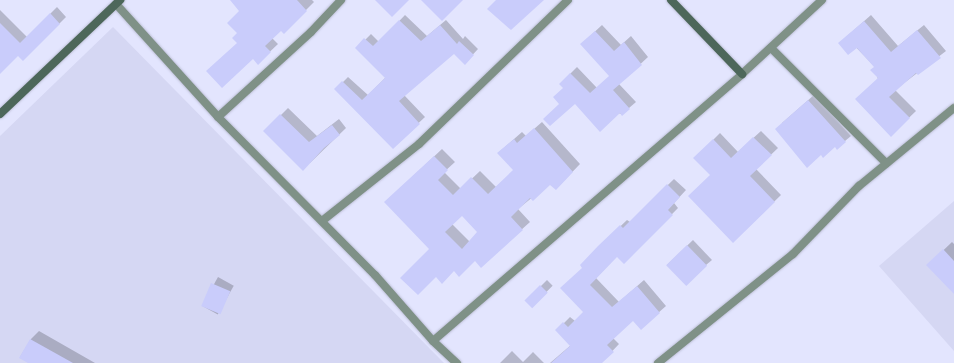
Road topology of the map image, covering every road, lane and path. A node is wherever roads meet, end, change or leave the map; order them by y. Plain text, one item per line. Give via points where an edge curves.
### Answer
1 (341, 0) edge
2 (568, 0) edge
3 (671, 0) edge
4 (822, 0) edge
5 (118, 2) edge
6 (771, 48) junction
7 (742, 74) junction
8 (954, 108) edge
9 (1, 112) edge
10 (218, 117) junction
11 (886, 164) junction
12 (322, 220) junction
13 (433, 341) junction
14 (457, 363) edge
15 (658, 363) edge

1 - 10 street via 312,32
2 - 12 street via 419,144
3 - 7 street
4 - 6 street
5 - 9 street
5 - 10 street
6 - 7 street
6 - 11 street
7 - 13 street
8 - 11 street
10 - 12 street
11 - 15 street via 860,186 793,254
12 - 13 street
13 - 14 street

